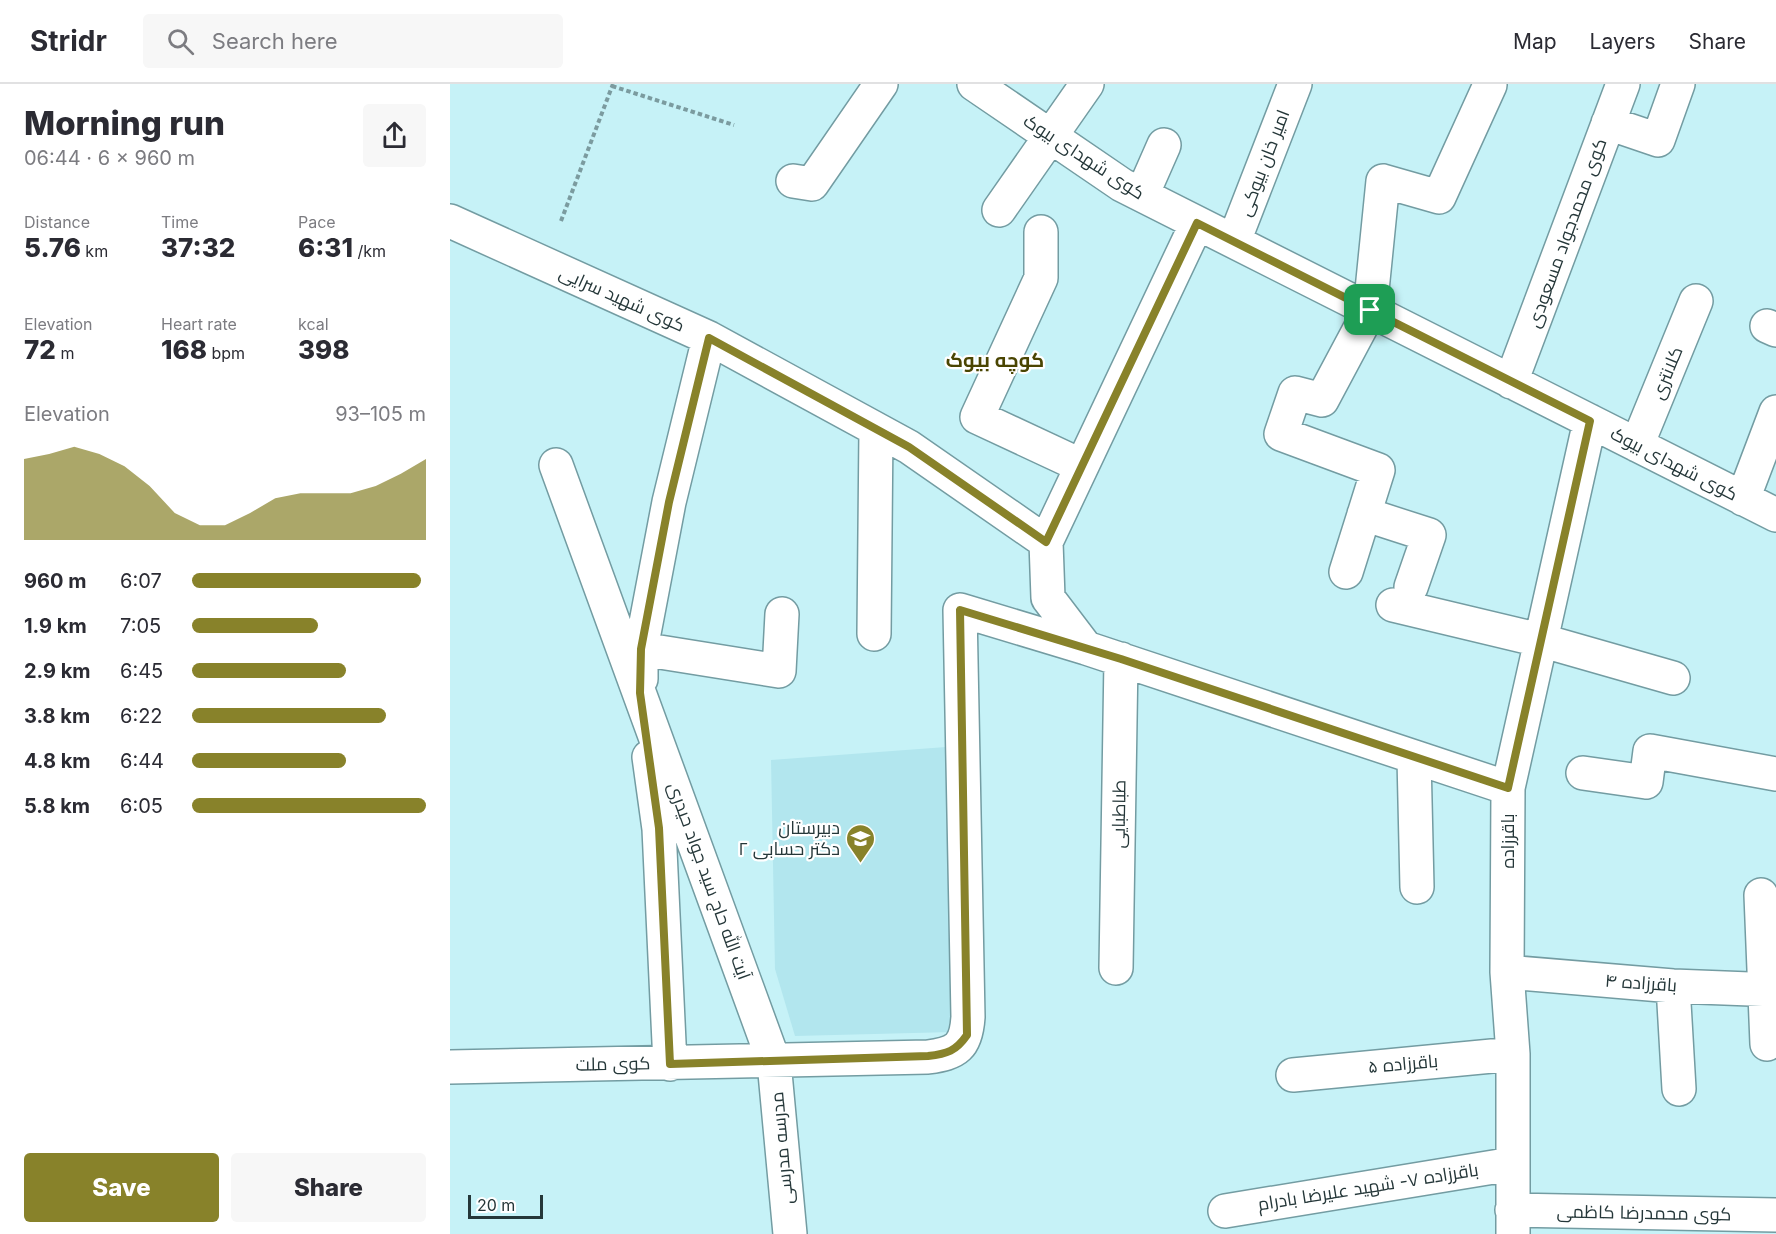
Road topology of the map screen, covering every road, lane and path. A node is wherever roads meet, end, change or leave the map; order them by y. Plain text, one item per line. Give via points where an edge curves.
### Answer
1 (882, 84) edge
2 (1087, 84) edge
3 (1295, 84) edge
4 (1623, 84) edge
5 (1678, 84) edge
6 (612, 85) edge
7 (1490, 85) edge
8 (983, 87) edge
9 (1608, 123) junction
10 (734, 126) dead end
11 (1052, 137) junction
12 (1164, 145) dead end
13 (794, 181) dead end
14 (1142, 195) junction
15 (999, 210) dead end
16 (450, 221) edge
17 (561, 221) dead end
18 (1197, 223) junction
19 (1041, 232) dead end
20 (1234, 241) junction
21 (1696, 301) dead end
22 (1370, 310) junction
23 (709, 338) junction
24 (1512, 382) junction
25 (1776, 412) edge
26 (1590, 421) junction
27 (876, 429) junction
28 (1637, 445) junction
29 (556, 465) dead end
30 (1082, 466) junction
31 (1743, 499) junction
32 (1364, 514) junction
33 (1776, 515) edge
34 (1046, 542) junction
35 (1346, 572) dead end
36 (783, 614) dead end
37 (874, 634) dead end
38 (1540, 640) junction
39 (1086, 648) junction
40 (641, 649) junction
41 (1121, 659) junction
42 (1673, 678) dead end
43 (640, 693) junction
44 (1414, 758) junction
45 (1583, 773) dead end
46 (1776, 774) edge
47 (1508, 788) junction
48 (1417, 887) dead end
49 (1761, 895) dead end
50 (1116, 968) dead end
51 (1507, 972) junction
52 (1673, 986) junction
53 (1771, 989) edge
54 (1767, 1044) dead end
55 (1513, 1054) junction
56 (774, 1062) junction
57 (670, 1064) junction
58 (450, 1067) edge
59 (1293, 1075) dead end
60 (1679, 1089) dead end
61 (1512, 1164) junction
62 (1225, 1211) dead end
63 (1776, 1215) edge
64 (1513, 1222) edge
65 (1597, 1223) edge
66 (790, 1234) edge

1 - 13 street via 812,184
2 - 11 street
3 - 20 street, امیر خان بیوکی
4 - 9 street, کوی محمدجواد مسعودی
5 - 9 street via 1658,140
6 - 10 path
6 - 17 path
7 - 22 street via 1439,197 1383,181
8 - 11 street, کوی شهدای بیوک
9 - 24 street, کوی محمدجواد مسعودی
11 - 14 street, کوی شهدای بیوک
11 - 15 street
12 - 14 street
14 - 18 street, کوی شهدای بیوک
16 - 23 street, کوی شهید سرایی
18 - 20 street, کوی شهدای بیوک
18 - 30 street
19 - 30 street via 1041,278 977,417
20 - 22 street, کوی شهدای بیوک
21 - 28 street, کلانتری
22 - 24 street, کوی شهدای بیوک
22 - 32 street via 1322,400 1295,393 1281,434 1378,470
23 - 27 street, کوی شهید سرایی
23 - 40 street via 669,502
24 - 26 street, کوی شهدای بیوک
25 - 31 street
26 - 28 street, کوی شهدای بیوک
26 - 38 street, باقرزاده
27 - 34 street, کوی شهید سرایی via 909,447
27 - 37 street
28 - 31 street, کوی شهدای بیوک
29 - 43 street, آیت الله حاج سید جواد حیدری
30 - 34 street
31 - 33 street, کوی شهدای بیوک
32 - 35 street
32 - 38 street via 1429,535 1402,596
34 - 39 street via 1048,598
36 - 40 street via 779,671
38 - 42 street
38 - 47 street, باقرزاده
39 - 41 street
39 - 56 street, کوی ملت via 960,610 968,1017 967,1035 958,1048 928,1056
40 - 43 street
41 - 44 street
41 - 50 street, طباطبایی
43 - 56 street, آیت الله حاج سید جواد حیدری
43 - 57 street via 659,828
44 - 47 street
44 - 48 street
45 - 46 street via 1646,782 1650,752
47 - 51 street, باقرزاده
49 - 53 street
51 - 52 street, باقرزاده ۴
51 - 55 street, باقرزاده
52 - 53 street, باقرزاده ۴
52 - 60 street
53 - 54 street
55 - 59 street, باقرزاده ۵
55 - 61 street, باقرزاده
56 - 57 street, کوی ملت
56 - 66 street, مدرسه مدرسی
57 - 58 street, کوی ملت
61 - 62 street, باقرزاده ۷- شهید علیرضا بادرام
61 - 64 street, باقرزاده
63 - 65 street, کوی محمدرضا کاظمی
64 - 65 street, کوی محمدرضا کاظمی

